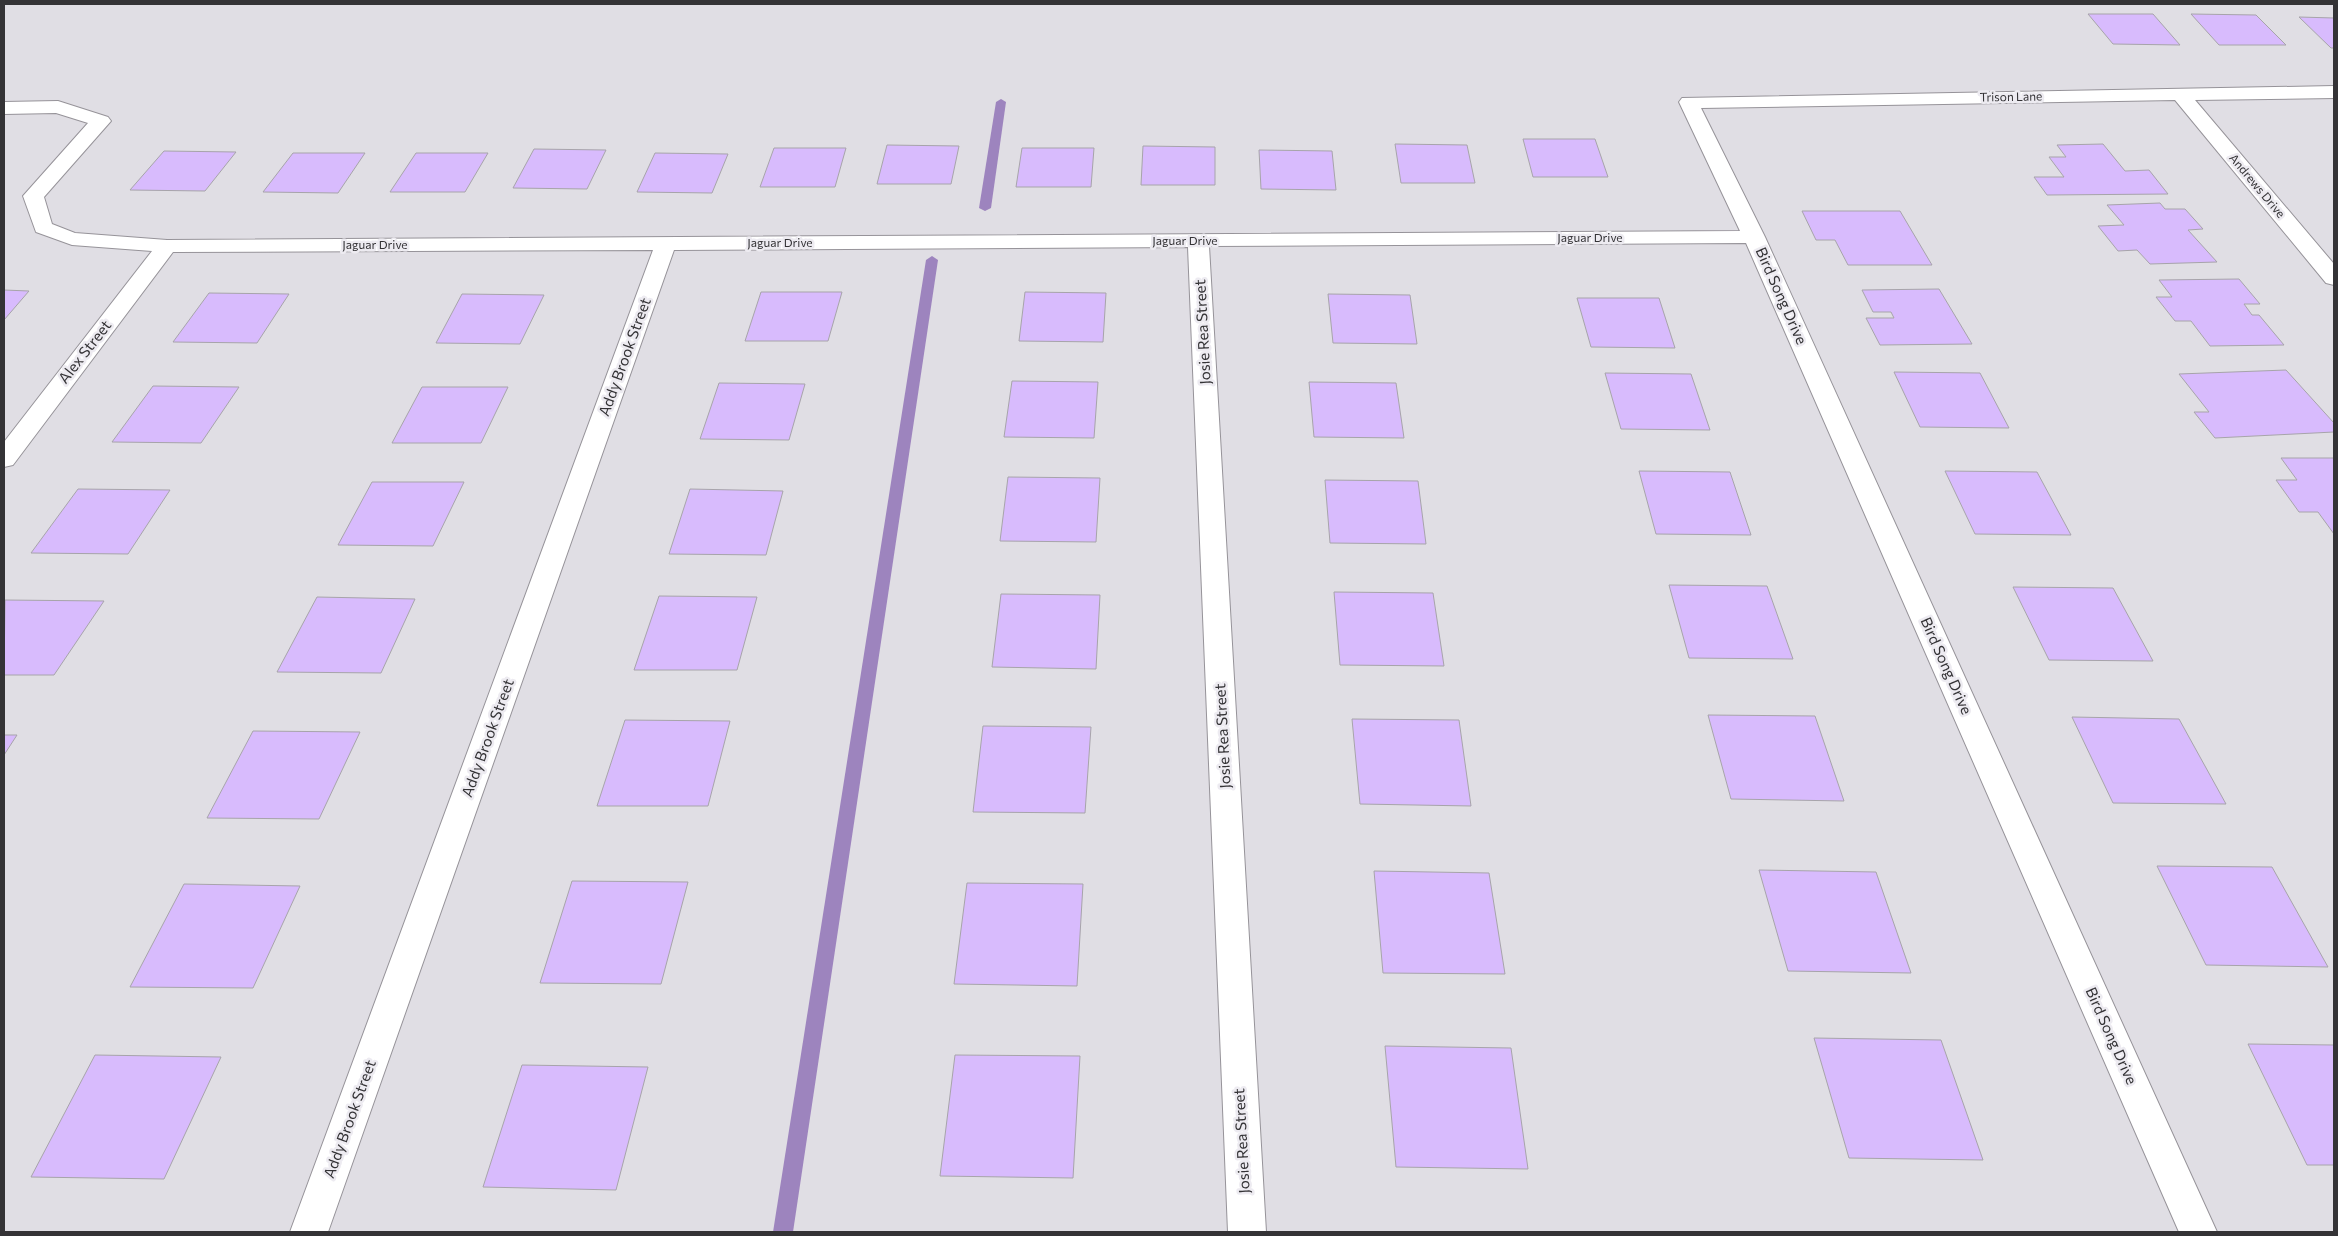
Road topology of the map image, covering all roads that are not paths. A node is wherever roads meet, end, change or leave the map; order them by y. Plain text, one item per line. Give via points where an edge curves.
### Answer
1 (2334, 92) edge
2 (2180, 94) junction
3 (1689, 102) joint
4 (4, 108) edge
5 (1754, 237) junction
6 (1198, 240) junction
7 (666, 244) junction
8 (167, 246) junction
9 (2334, 278) edge
10 (4, 459) edge
11 (309, 1232) edge
12 (1247, 1232) edge
13 (2198, 1232) edge

1 - 2 street, Trison Lane
2 - 3 street, Trison Lane
2 - 9 street, Andrews Drive
3 - 5 street, Bird Song Drive
4 - 8 street, Jaguar Drive via 58,107 101,121 33,196 43,228 72,239
5 - 6 street, Jaguar Drive
5 - 13 street, Bird Song Drive
6 - 7 street, Jaguar Drive
6 - 12 street, Josie Rea Street
7 - 8 street, Jaguar Drive
7 - 11 street, Addy Brook Street
8 - 10 street, Alex Street

